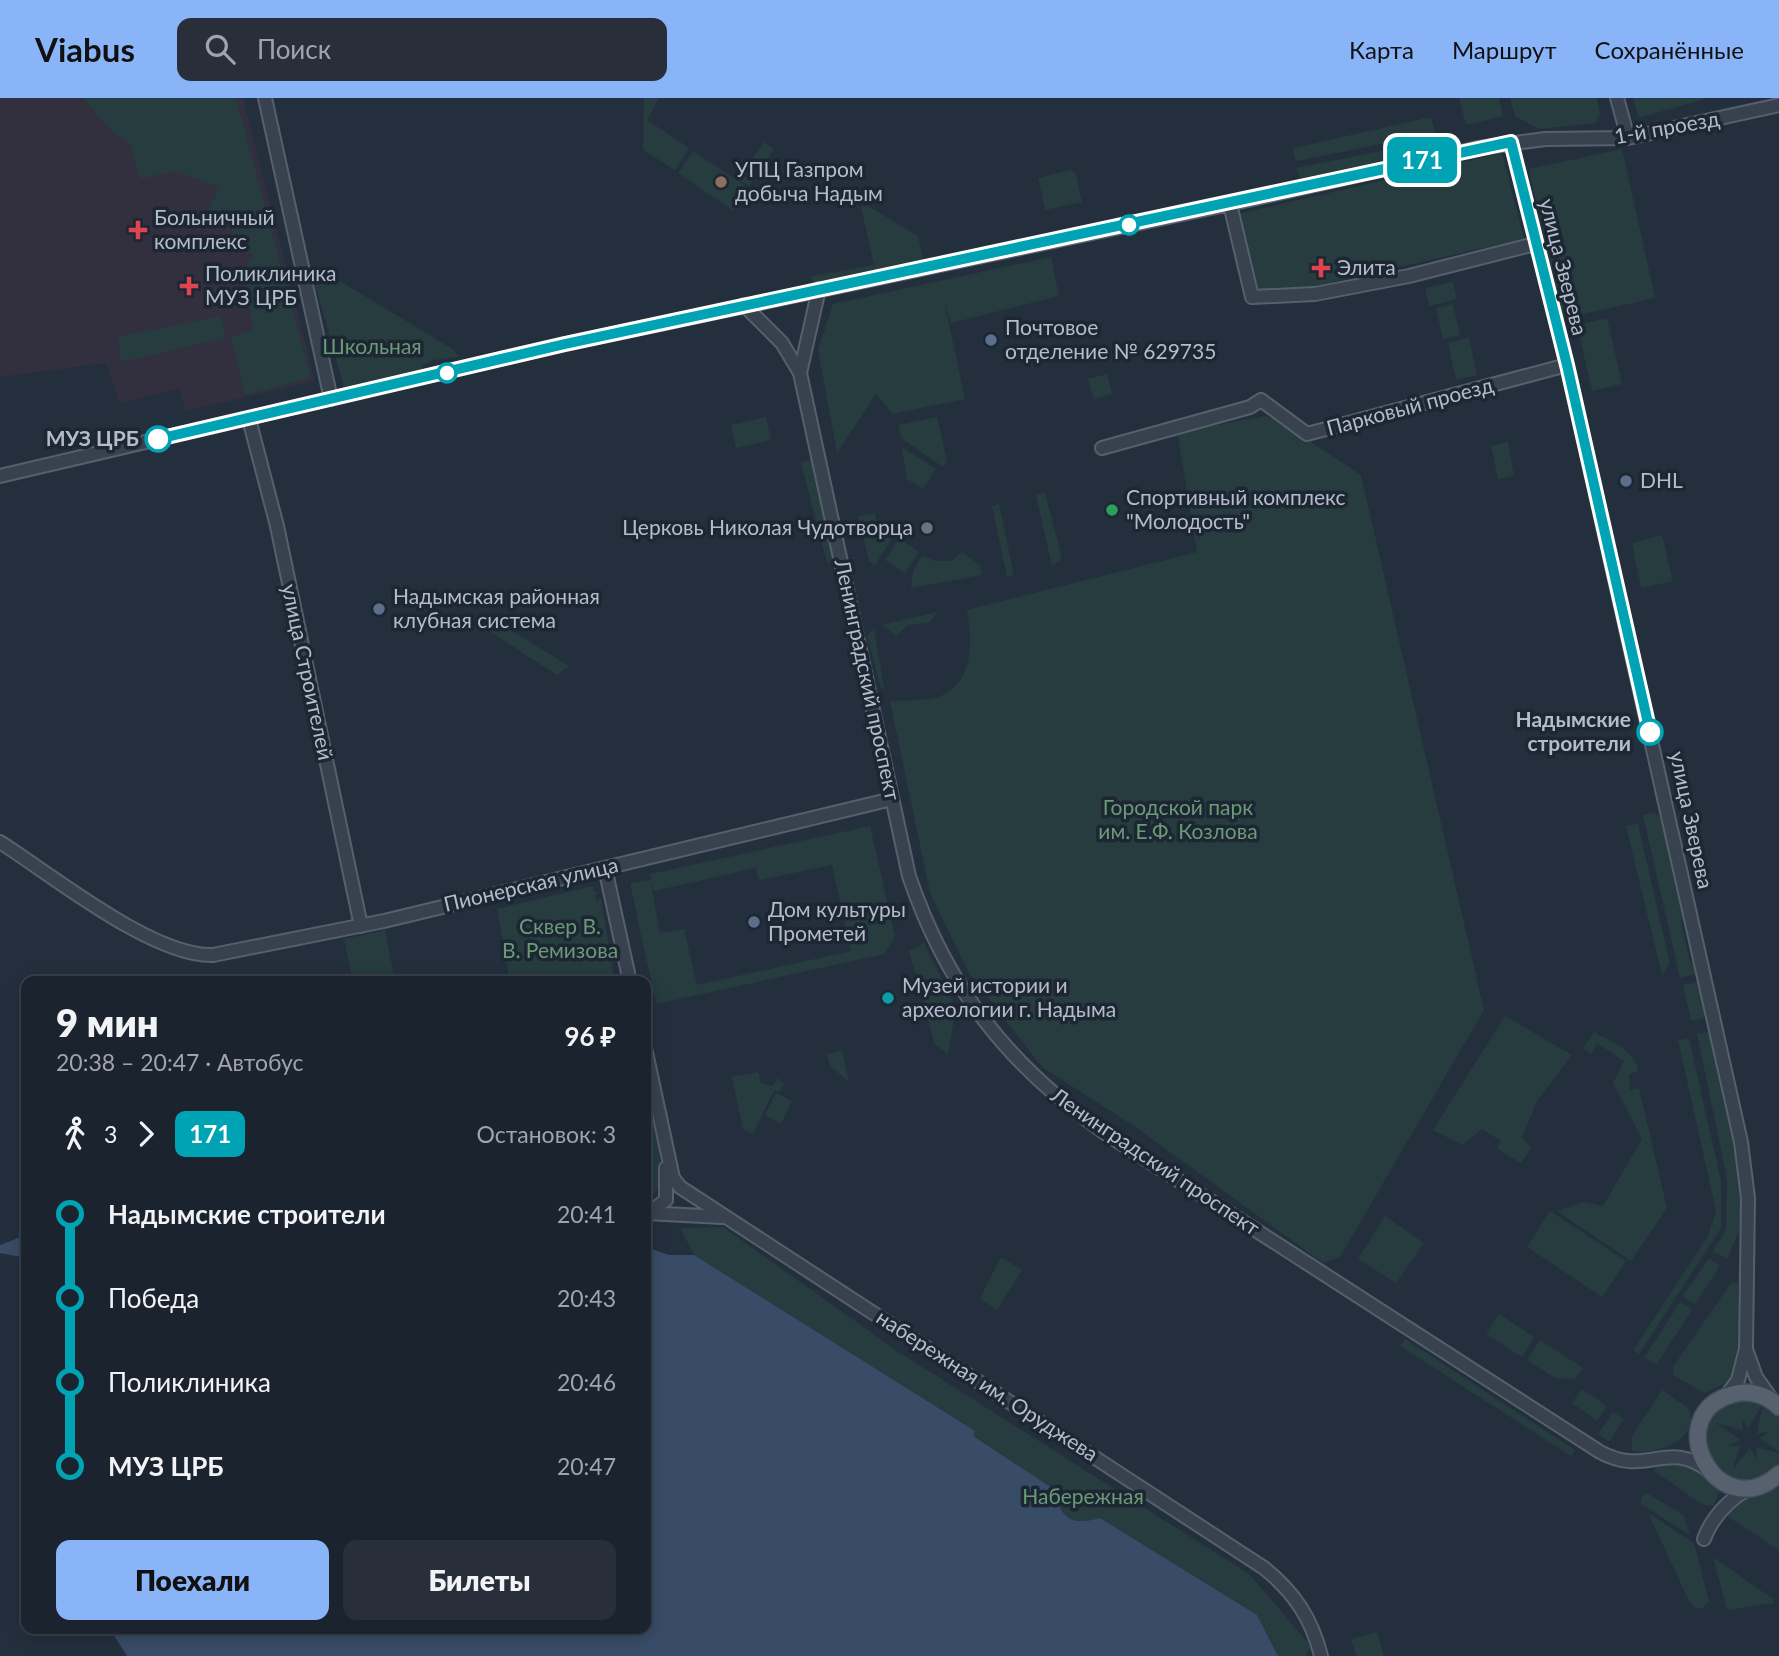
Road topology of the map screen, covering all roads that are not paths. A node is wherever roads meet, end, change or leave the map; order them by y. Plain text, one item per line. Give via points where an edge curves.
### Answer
1 (265, 98) edge
2 (1617, 98) edge
3 (1779, 105) edge
4 (1629, 138) junction
5 (1511, 142) junction
6 (1230, 204) junction
7 (1535, 244) junction
8 (819, 289) junction
9 (744, 305) junction
10 (1567, 365) junction
11 (800, 373) junction
12 (331, 399) junction
13 (249, 419) junction
14 (1102, 448) dead end
15 (0, 476) edge
16 (892, 799) junction
17 (0, 842) edge
18 (605, 868) junction
19 (361, 926) junction
20 (629, 976) edge
21 (651, 1075) edge
22 (669, 1159) junction
23 (699, 1201) junction
24 (651, 1210) edge
25 (651, 1213) edge
26 (666, 1214) junction
27 (724, 1217) junction
28 (1746, 1349) junction
29 (1726, 1396) junction
30 (1776, 1404) edge
31 (1698, 1433) junction
32 (1673, 1456) junction
33 (1709, 1471) junction
34 (1776, 1479) edge
35 (1722, 1482) junction
36 (1750, 1488) junction
37 (1718, 1514) junction
38 (1704, 1539) dead end
39 (1321, 1656) edge

1 - 12 street
2 - 4 street
3 - 4 street, 1-й проезд
4 - 5 street, 1-й проезд
5 - 6 street, 1-й проезд
5 - 7 street, улица Зверева
6 - 7 street via 1252,297 1329,292
6 - 8 street, 1-й проезд
7 - 10 street, улица Зверева
8 - 9 street, 1-й проезд
8 - 11 street
9 - 11 street via 782,343
9 - 12 street, 1-й проезд
10 - 14 street, Парковый проезд via 1307,433 1261,400 1250,407
10 - 28 street, улица Зверева via 1741,1142 1748,1198
11 - 16 street, Ленинградский проспект
12 - 13 street, 1-й проезд
13 - 15 street, 1-й проезд
13 - 19 street, улица Строителей
16 - 18 street, Пионерская улица
16 - 32 street, Ленинградский проспект via 909,876 951,972 1013,1057 1059,1100 1600,1452 1630,1463
17 - 19 street, Пионерская улица via 110,914 169,947 197,956
18 - 19 street, Пионерская улица
18 - 20 street
21 - 22 street
22 - 23 street, набережная им. Оруджева via 676,1183
22 - 24 street via 666,1200
23 - 26 street
23 - 27 street, набережная им. Оруджева
25 - 26 street
26 - 27 street
27 - 39 street, набережная им. Оруджева via 1264,1568 1303,1608
28 - 29 street, улица Зверева via 1738,1380
28 - 30 street, улица Зверева via 1756,1377
29 - 30 main road via 1750,1392
29 - 31 main road via 1706,1412
31 - 32 street
31 - 33 main road via 1700,1454
32 - 33 street via 1690,1458
33 - 35 main road
34 - 36 main road
35 - 36 main road
35 - 37 street
36 - 37 street
37 - 38 street

